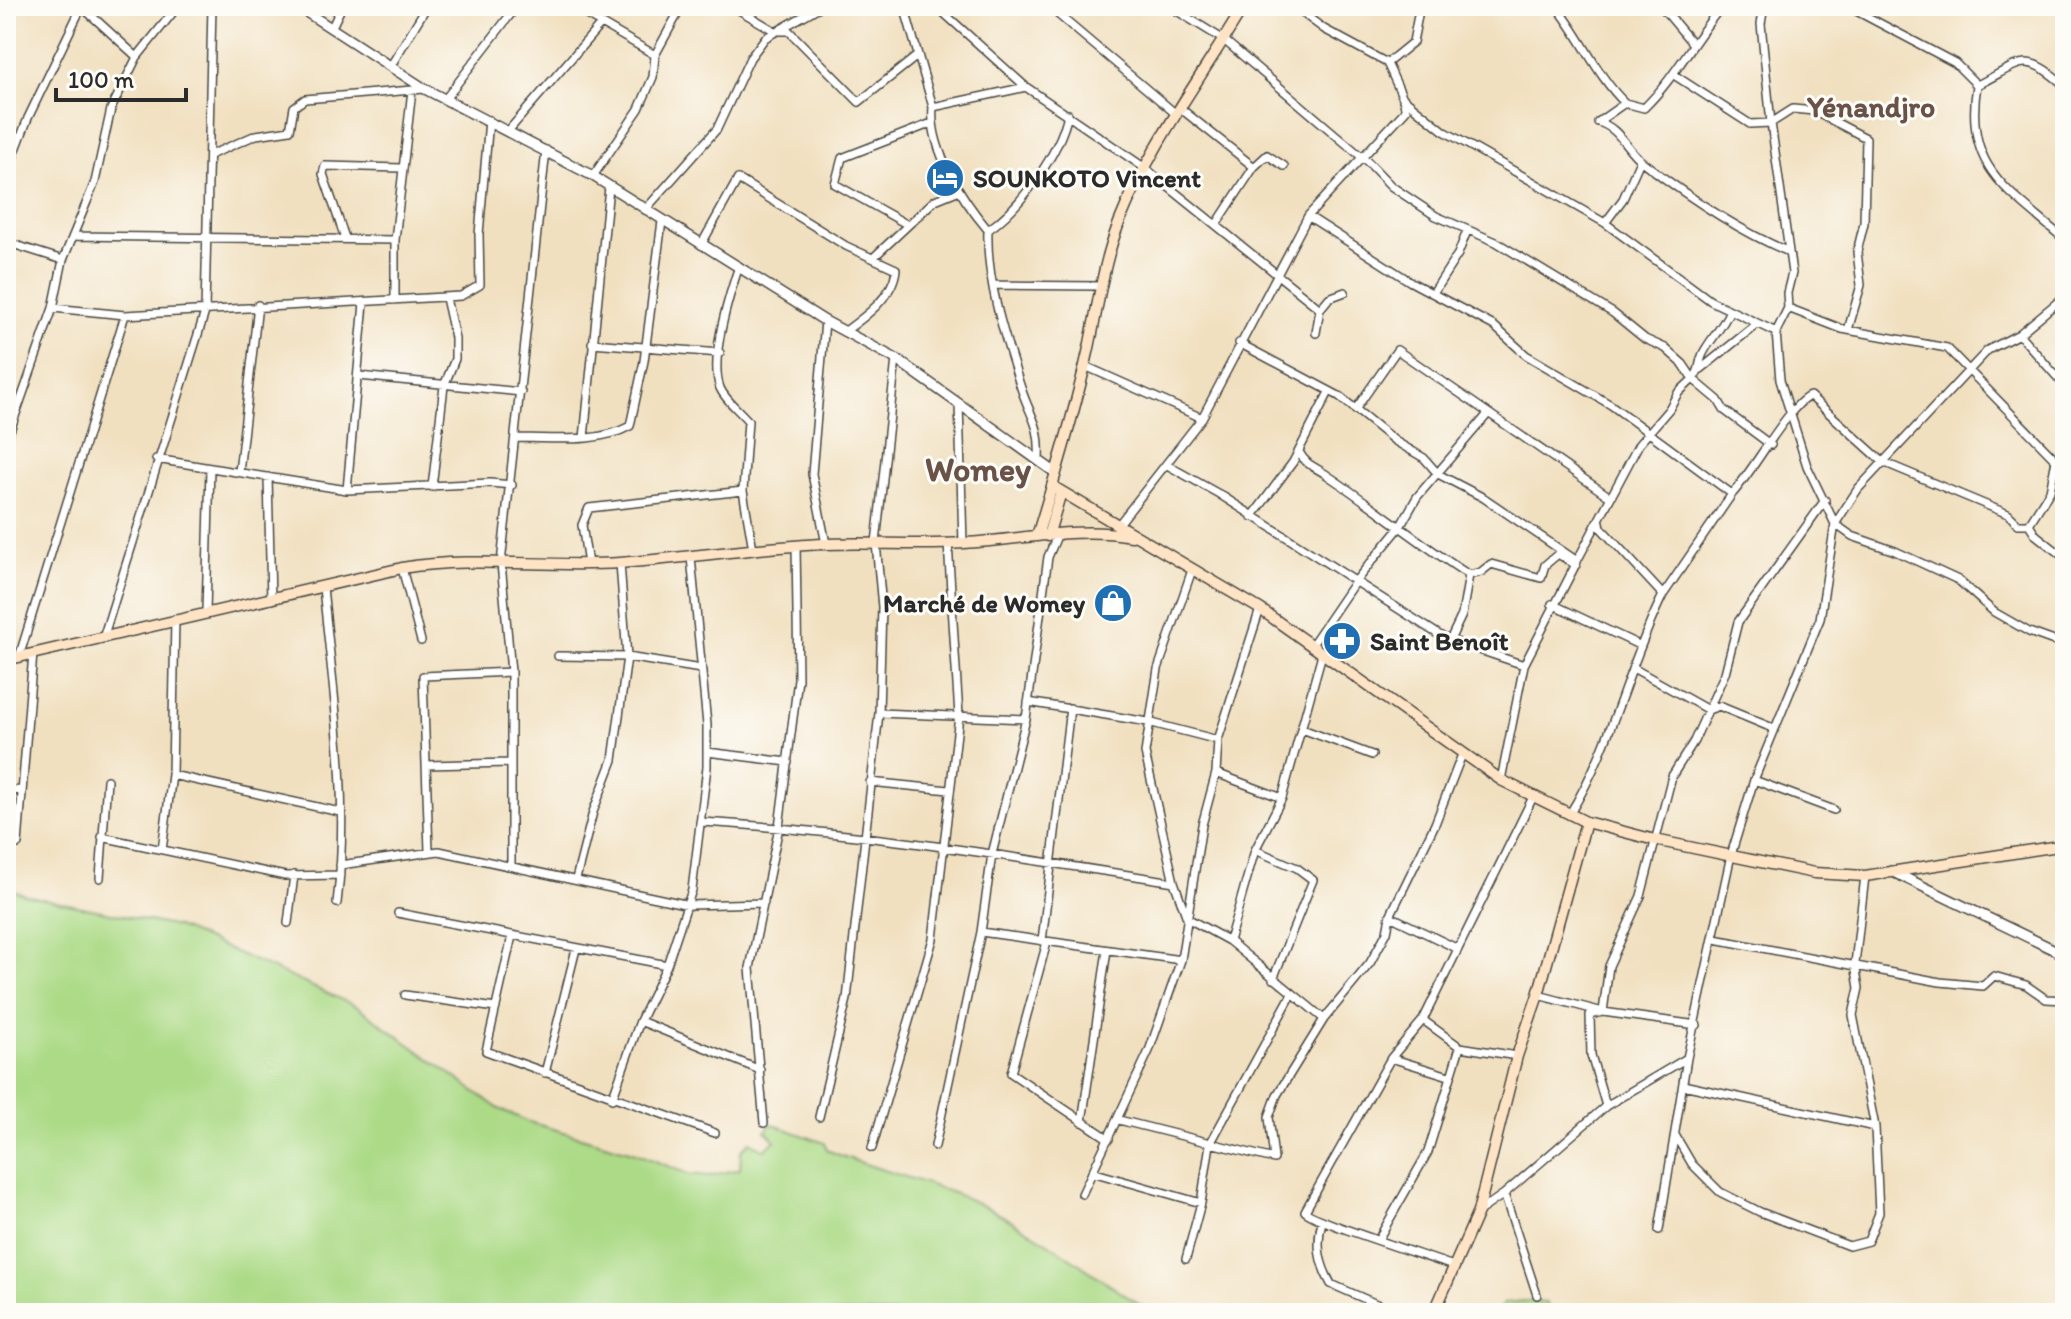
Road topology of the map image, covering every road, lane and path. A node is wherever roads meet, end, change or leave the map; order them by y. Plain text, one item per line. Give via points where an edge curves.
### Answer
1 (81, 6) edge
2 (178, 6) edge
3 (212, 6) edge
4 (297, 6) edge
5 (342, 6) edge
6 (427, 6) edge
7 (517, 6) edge
8 (571, 6) edge
9 (682, 6) edge
10 (732, 6) edge
11 (821, 6) edge
12 (904, 6) edge
13 (936, 6) edge
14 (1048, 6) edge
15 (1169, 6) edge
16 (1244, 6) edge
17 (1293, 6) edge
18 (1556, 6) edge
19 (1661, 6) edge
20 (1722, 6) edge
21 (1764, 6) edge
22 (1847, 6) edge
23 (1426, 7) edge
24 (601, 24) junction
25 (332, 27) junction
26 (775, 31) junction
27 (1224, 40) junction
28 (1692, 43) junction
29 (655, 55) junction
30 (917, 56) junction
31 (137, 57) junction
32 (1387, 63) junction
33 (390, 67) junction
34 (1674, 75) junction
35 (1977, 85) junction
36 (2065, 86) edge
37 (1026, 87) junction
38 (425, 89) junction
39 (412, 90) junction
40 (446, 98) junction
41 (1403, 98) junction
42 (1625, 103) junction
43 (933, 107) junction
44 (1178, 111) junction
45 (1068, 114) junction
46 (489, 120) junction
47 (932, 123) junction
48 (1771, 123) junction
49 (509, 130) junction
50 (6, 142) edge
51 (18, 145) junction
52 (546, 150) junction
53 (210, 155) junction
54 (1360, 157) junction
55 (1640, 161) junction
56 (1284, 166) dead end
57 (1254, 167) junction
58 (402, 168) junction
59 (1145, 168) junction
60 (6, 176) edge
61 (593, 176) junction
62 (609, 187) junction
63 (957, 191) junction
64 (645, 210) junction
65 (1308, 216) junction
66 (662, 221) junction
67 (1605, 223) junction
68 (908, 225) junction
69 (1216, 225) junction
70 (988, 230) junction
71 (1467, 231) junction
72 (75, 236) junction
73 (208, 238) junction
74 (345, 238) junction
75 (395, 240) junction
76 (2065, 240) edge
77 (6, 242) edge
78 (701, 245) junction
79 (1789, 252) junction
80 (874, 257) junction
81 (63, 260) junction
82 (739, 266) junction
83 (1278, 277) junction
84 (993, 285) junction
85 (1100, 286) junction
86 (1345, 292) dead end
87 (1433, 293) junction
88 (2065, 296) edge
89 (446, 298) junction
90 (395, 300) junction
91 (364, 303) junction
92 (258, 305) junction
93 (53, 308) junction
94 (1788, 308) junction
95 (1320, 309) junction
96 (205, 312) junction
97 (1729, 312) junction
98 (125, 315) junction
99 (825, 321) junction
100 (1757, 324) junction
101 (1848, 330) junction
102 (844, 332) junction
103 (1776, 332) junction
104 (1316, 333) dead end
105 (2019, 334) junction
106 (592, 343) junction
107 (1239, 343) junction
108 (645, 347) junction
109 (720, 353) junction
110 (896, 359) junction
111 (1085, 366) junction
112 (1701, 369) junction
113 (1971, 371) junction
114 (359, 376) junction
115 (1693, 379) junction
116 (444, 386) junction
117 (2065, 386) edge
118 (521, 392) junction
119 (1329, 392) junction
120 (959, 403) junction
121 (1355, 410) junction
122 (1793, 411) junction
123 (1487, 415) junction
124 (1202, 418) junction
125 (1648, 434) junction
126 (517, 438) junction
127 (584, 438) junction
128 (6, 442) edge
129 (1771, 445) junction
130 (1299, 452) junction
131 (156, 459) junction
132 (1039, 459) junction
133 (2056, 460) junction
134 (1883, 462) junction
135 (1167, 465) junction
136 (210, 468) junction
137 (2065, 469) edge
138 (239, 472) junction
139 (1056, 473) junction
140 (1438, 474) junction
141 (268, 477) junction
142 (512, 485) junction
143 (432, 487) junction
144 (1057, 489) junction
145 (347, 490) junction
146 (743, 491) junction
147 (1732, 494) junction
148 (1610, 497) junction
149 (1825, 500) junction
150 (1252, 517) junction
151 (1600, 520) junction
152 (1119, 524) junction
153 (1835, 524) junction
154 (2029, 524) junction
155 (1400, 527) junction
156 (1047, 536) junction
157 (1132, 536) junction
158 (876, 543) junction
159 (948, 543) junction
160 (826, 544) junction
161 (963, 544) junction
162 (796, 545) junction
163 (753, 549) junction
164 (691, 557) junction
165 (2065, 558) edge
166 (501, 563) junction
167 (620, 563) junction
168 (1577, 563) junction
169 (588, 564) junction
170 (402, 568) junction
171 (1192, 570) junction
172 (1469, 575) junction
173 (1354, 583) junction
174 (323, 587) junction
175 (1663, 595) junction
176 (271, 600) junction
177 (1552, 604) junction
178 (1260, 609) junction
179 (206, 612) junction
180 (175, 619) junction
181 (104, 635) junction
182 (1450, 640) junction
183 (421, 641) dead end
184 (2065, 645) edge
185 (1311, 646) junction
186 (1641, 646) junction
187 (33, 653) junction
188 (1322, 654) junction
189 (558, 656) dead end
190 (19, 657) junction
191 (627, 657) junction
192 (6, 660) edge
193 (1524, 665) junction
194 (1633, 668) junction
195 (701, 669) junction
196 (511, 672) junction
197 (1028, 702) junction
198 (1070, 708) junction
199 (1708, 710) junction
200 (879, 713) junction
201 (959, 716) junction
202 (1026, 719) junction
203 (1148, 722) junction
204 (1302, 729) junction
205 (1775, 729) junction
206 (1218, 740) junction
207 (707, 752) junction
208 (1463, 752) junction
209 (1372, 755) dead end
210 (788, 762) junction
211 (511, 763) junction
212 (426, 765) junction
213 (1216, 773) junction
214 (172, 775) junction
215 (107, 780) dead end
216 (1501, 780) junction
217 (1754, 780) junction
218 (870, 782) junction
219 (20, 790) junction
220 (949, 790) junction
221 (6, 792) edge
222 (1534, 795) junction
223 (1282, 798) junction
224 (1834, 810) dead end
225 (340, 812) junction
226 (1569, 815) junction
227 (700, 822) junction
228 (1586, 822) junction
229 (779, 827) junction
230 (102, 837) junction
231 (864, 838) junction
232 (1655, 840) junction
233 (18, 844) dead end
234 (2065, 845) edge
235 (941, 847) junction
236 (162, 850) junction
237 (1255, 850) junction
238 (429, 851) junction
239 (992, 854) junction
240 (1731, 855) junction
241 (1052, 863) junction
242 (340, 865) junction
243 (511, 866) junction
244 (1888, 870) junction
245 (294, 875) junction
246 (340, 875) junction
247 (1865, 876) junction
248 (100, 878) dead end
249 (576, 879) junction
250 (1174, 882) junction
251 (337, 903) dead end
252 (764, 903) junction
253 (689, 905) junction
254 (398, 913) dead end
255 (1390, 916) junction
256 (1187, 918) junction
257 (288, 923) dead end
258 (981, 932) junction
259 (512, 936) junction
260 (1715, 939) junction
261 (1229, 941) junction
262 (1044, 942) junction
263 (1456, 948) junction
264 (576, 949) junction
265 (1107, 950) junction
266 (2065, 955) edge
267 (1181, 960) junction
268 (1855, 964) junction
269 (667, 965) junction
270 (1273, 979) junction
271 (1292, 994) junction
272 (405, 995) dead end
273 (1538, 995) junction
274 (2065, 1000) edge
275 (496, 1008) junction
276 (1603, 1012) junction
277 (1324, 1019) junction
278 (1423, 1020) junction
279 (640, 1021) junction
280 (1697, 1025) junction
281 (1460, 1047) junction
282 (1517, 1056) junction
283 (1391, 1058) junction
284 (1687, 1058) junction
285 (760, 1070) junction
286 (545, 1073) junction
287 (1449, 1076) junction
288 (1683, 1085) junction
289 (612, 1099) junction
290 (1606, 1106) junction
291 (819, 1117) dead end
292 (1119, 1120) junction
293 (1082, 1122) junction
294 (764, 1123) dead end
295 (1875, 1127) junction
296 (715, 1133) dead end
297 (1675, 1135) junction
298 (1109, 1139) junction
299 (1210, 1144) junction
300 (935, 1146) dead end
301 (872, 1148) dead end
302 (1092, 1172) junction
303 (1082, 1194) dead end
304 (1504, 1194) junction
305 (1201, 1203) junction
306 (1478, 1212) junction
307 (1322, 1221) junction
308 (1659, 1230) dead end
309 (1379, 1238) junction
310 (1186, 1259) dead end
311 (1453, 1266) junction
312 (1537, 1295) dead end
313 (1397, 1313) edge
314 (1434, 1313) edge

1 - 31 street
1 - 51 street
2 - 31 street
3 - 53 street
4 - 25 street
5 - 25 street
6 - 33 street
7 - 40 street
8 - 24 street
9 - 29 street
10 - 26 street
11 - 26 street
12 - 30 street
13 - 37 street
14 - 44 street
15 - 27 street
16 - 27 main road
17 - 32 street
18 - 42 street via 1601,77
19 - 28 street
20 - 28 street
21 - 48 street via 1761,24
22 - 35 street via 1955,63
23 - 32 street via 1419,10 1413,42
24 - 29 street
24 - 49 street
25 - 33 street
26 - 30 street via 791,32 859,102
26 - 64 street via 750,58 707,143
27 - 44 main road
27 - 54 street
28 - 34 street
29 - 61 street via 653,77 639,109
30 - 43 street
31 - 72 street via 111,109 95,182
32 - 41 street
33 - 38 street
34 - 42 street via 1644,108
34 - 48 street via 1750,124
35 - 36 street via 2031,61
35 - 76 street via 1973,110 1980,157
37 - 43 street
37 - 45 street
38 - 39 street
38 - 40 street
39 - 53 street via 305,99 294,107 290,130 256,135
39 - 58 street
40 - 46 street
41 - 54 street via 1406,110
41 - 67 street via 1444,131
42 - 55 street via 1598,122 1618,133
43 - 47 street
44 - 57 street
44 - 59 main road
45 - 59 street
45 - 70 street via 1064,133 1020,201
46 - 49 street
46 - 89 street via 480,285
47 - 63 street
47 - 68 street via 842,158 835,184
48 - 79 street
48 - 101 street via 1793,109 1814,111 1866,138 1864,223 1857,252 1861,285
49 - 52 street
50 - 51 street
51 - 60 street
52 - 61 street
52 - 118 street
53 - 73 street
54 - 65 street
54 - 71 street via 1391,186
55 - 67 street
55 - 79 street via 1763,241
56 - 57 street via 1267,155
57 - 69 street
58 - 74 street via 325,166 323,174
58 - 75 street
59 - 69 street
59 - 85 main road via 1117,226
61 - 62 street
62 - 64 street
62 - 106 street
63 - 68 street via 935,200
63 - 70 street
64 - 66 street
65 - 83 street
65 - 87 street
66 - 78 street
66 - 108 street
67 - 97 street
68 - 80 street
69 - 83 street
70 - 84 street via 987,264
71 - 87 street
71 - 115 street via 1496,242 1613,313 1665,348
72 - 73 street
72 - 81 street
73 - 74 street
73 - 96 street
74 - 75 street
75 - 90 street
77 - 81 street
78 - 80 street via 738,179 846,246
78 - 82 street
79 - 94 street
80 - 102 street via 896,269 895,282
81 - 93 street
82 - 99 street
82 - 109 street via 725,307
83 - 95 street
83 - 107 street
84 - 85 street
84 - 132 street via 1022,390 1041,433
85 - 111 main road
86 - 95 street via 1329,298
87 - 125 street via 1494,326 1526,355 1611,405
88 - 105 street
89 - 90 street
89 - 116 street via 455,359
90 - 91 street
91 - 92 street
91 - 114 street
92 - 96 street
92 - 138 street
93 - 98 street
93 - 128 street
94 - 101 street
94 - 103 street
95 - 104 street
96 - 98 street
96 - 131 street
97 - 100 street
97 - 112 street via 1702,355
98 - 190 street
99 - 102 street
99 - 160 street via 812,474
100 - 103 street
100 - 112 street
101 - 113 street via 1947,348
102 - 110 street
103 - 122 street via 1780,380
105 - 113 street via 1988,350
105 - 117 street
106 - 108 street
106 - 127 street
107 - 119 street
107 - 124 street
108 - 109 street
108 - 127 street via 630,426
109 - 146 street via 722,392 748,421
110 - 120 street
110 - 158 street
111 - 124 street
111 - 139 main road
112 - 115 street
113 - 133 street
113 - 134 street
114 - 116 street
114 - 145 street
115 - 125 street
115 - 129 street
116 - 118 street
116 - 143 street
118 - 126 street
119 - 121 street
119 - 130 street
120 - 132 street
120 - 161 street
121 - 123 street via 1397,350
121 - 140 street via 1424,458
122 - 129 street
122 - 134 street via 1810,396
122 - 149 street via 1807,466
123 - 140 street
123 - 148 street
124 - 135 street
125 - 147 street
125 - 148 street
126 - 127 street
126 - 142 street
129 - 147 street
130 - 150 street
130 - 155 street via 1307,466 1325,473
131 - 136 street
131 - 181 street
132 - 139 street
133 - 137 street
133 - 154 street via 2050,491
134 - 153 street
134 - 154 street via 2008,514 2018,524
135 - 150 street
135 - 152 street
136 - 138 street
136 - 179 street
138 - 141 street
139 - 144 main road
140 - 155 street
140 - 168 street via 1484,498
141 - 145 street
141 - 176 street
142 - 143 street
142 - 166 street
143 - 145 street
144 - 152 main road
144 - 156 main road
146 - 163 street
146 - 169 street via 589,508 582,525
147 - 175 street
148 - 151 street
149 - 153 street
149 - 199 street via 1738,622 1725,673
150 - 173 street
151 - 168 street
151 - 175 street via 1601,528
152 - 157 main road
153 - 184 street via 1958,580 1994,612
153 - 205 street via 1820,619
154 - 165 street
155 - 172 street
155 - 173 street
156 - 157 main road via 1100,530
156 - 161 main road
156 - 197 street
157 - 171 main road
158 - 159 main road
158 - 160 main road
158 - 200 street via 882,607
159 - 161 main road
159 - 201 street
160 - 162 main road
162 - 163 main road
162 - 210 street via 798,679
163 - 164 main road
164 - 167 main road
164 - 195 street
166 - 169 main road
166 - 170 main road via 445,561
166 - 196 street
167 - 169 main road
167 - 191 street
168 - 172 street via 1558,554 1545,565 1541,578 1491,564
168 - 177 street
170 - 174 main road
170 - 183 street
171 - 178 main road
171 - 203 street via 1158,669
172 - 182 street via 1462,615
173 - 182 street
173 - 185 street
174 - 176 main road
174 - 225 street
175 - 186 street
176 - 179 main road
177 - 186 street
177 - 193 street
178 - 185 main road
178 - 206 street
179 - 180 main road
180 - 181 main road
180 - 214 street
181 - 187 main road
182 - 193 street
185 - 188 main road
186 - 194 street
187 - 190 main road
187 - 219 street
188 - 204 street
188 - 208 main road
189 - 191 street
190 - 192 main road
191 - 195 street
191 - 249 street via 611,771 593,812
193 - 216 street
194 - 199 street
194 - 226 street via 1608,740
195 - 207 street
196 - 211 street
196 - 212 street via 423,676
197 - 198 street
197 - 202 street
198 - 203 street
198 - 241 street
199 - 205 street via 1719,706
199 - 232 street via 1672,776
200 - 201 street
200 - 218 street
201 - 202 street
201 - 220 street
202 - 239 street
203 - 206 street
203 - 250 street via 1150,785
204 - 209 street
204 - 223 street
205 - 217 street
206 - 213 street
207 - 210 street
207 - 227 street
208 - 216 main road
208 - 255 street
210 - 229 street
211 - 212 street
211 - 243 street
212 - 238 street
213 - 223 street
213 - 256 street
214 - 225 street
214 - 236 street
215 - 230 street
216 - 222 main road
217 - 224 street
217 - 240 street
218 - 220 street
218 - 231 street
219 - 221 street
219 - 233 street
220 - 235 street
222 - 226 main road
222 - 263 street
223 - 237 street
225 - 242 street
226 - 228 main road
227 - 229 street
227 - 253 street
228 - 232 main road
228 - 273 main road
229 - 231 street
229 - 252 street
230 - 236 street
230 - 248 street
231 - 235 street
231 - 291 street via 847,999
232 - 240 main road
232 - 276 street via 1641,896 1609,966
234 - 244 main road
235 - 239 street
235 - 301 street via 933,939
236 - 245 street
237 - 261 street
237 - 270 street via 1313,880
238 - 242 street
238 - 243 street
239 - 241 street
239 - 258 street
240 - 247 main road via 1814,873
240 - 260 street
241 - 250 street
241 - 262 street
242 - 246 street
243 - 249 street
244 - 247 main road
244 - 266 street
245 - 246 street
245 - 257 street
246 - 251 street
247 - 268 street
249 - 253 street
250 - 256 street
252 - 253 street
252 - 285 street via 750,968
253 - 269 street
254 - 259 street
255 - 263 street
255 - 277 street via 1370,963
256 - 261 street
256 - 267 street
258 - 262 street
258 - 300 street
259 - 264 street
259 - 275 street
260 - 268 street
260 - 280 street
261 - 270 street
262 - 265 street
262 - 293 street via 1011,1073
263 - 278 street
264 - 269 street
264 - 286 street
265 - 267 street
265 - 293 street
267 - 292 street
268 - 274 street via 1983,986 1994,976 2026,985 2046,999
268 - 295 street via 1859,988 1853,1015
269 - 279 street
270 - 271 street
271 - 277 street
271 - 299 street
272 - 275 street
273 - 276 street
273 - 282 main road
275 - 286 street via 486,1051
276 - 280 street
276 - 290 street via 1590,1015 1591,1055
277 - 299 street via 1271,1108 1274,1159
278 - 281 street
278 - 283 street
279 - 285 street
279 - 289 street
280 - 284 street
281 - 282 street
281 - 287 street
282 - 306 main road
283 - 287 street
283 - 307 street via 1305,1211
284 - 288 street
284 - 290 street
285 - 294 street
286 - 289 street
287 - 309 street via 1428,1152
288 - 295 street
288 - 297 street
289 - 296 street
290 - 304 street
292 - 298 street
292 - 299 street
293 - 298 street
295 - 297 street via 1879,1213 1868,1241 1849,1246 1720,1192 1692,1164
297 - 308 street
298 - 302 street
299 - 305 street
302 - 303 street
302 - 305 street
304 - 306 street
304 - 312 street
305 - 310 street
306 - 311 main road
307 - 309 street
307 - 313 street via 1319,1257 1331,1284
309 - 311 street
311 - 314 main road

